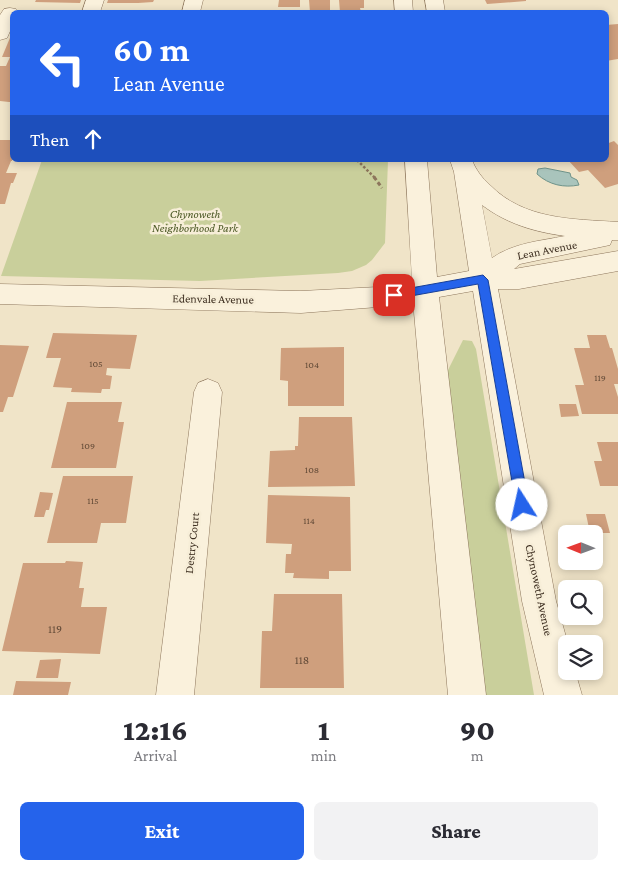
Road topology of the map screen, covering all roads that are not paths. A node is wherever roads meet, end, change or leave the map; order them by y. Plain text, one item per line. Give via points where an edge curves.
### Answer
1 (8, 13) edge
2 (0, 34) edge
3 (416, 162) edge
4 (463, 166) edge
5 (618, 233) edge
6 (618, 261) edge
7 (483, 280) junction
8 (425, 290) junction
9 (0, 294) edge
10 (208, 392) dead end
11 (175, 695) edge
12 (467, 695) edge
13 (563, 695) edge

1 - 2 street
3 - 8 street
4 - 5 street via 489,198 523,219
4 - 7 street, Chynoweth Avenue
5 - 7 street, Lean Avenue via 512,256
6 - 7 street, Lean Avenue via 519,279
7 - 8 street, Lean Avenue
7 - 13 street, Chynoweth Avenue via 539,601
8 - 9 street, Edenvale Avenue via 301,302
8 - 12 street
10 - 11 street, Destry Court

